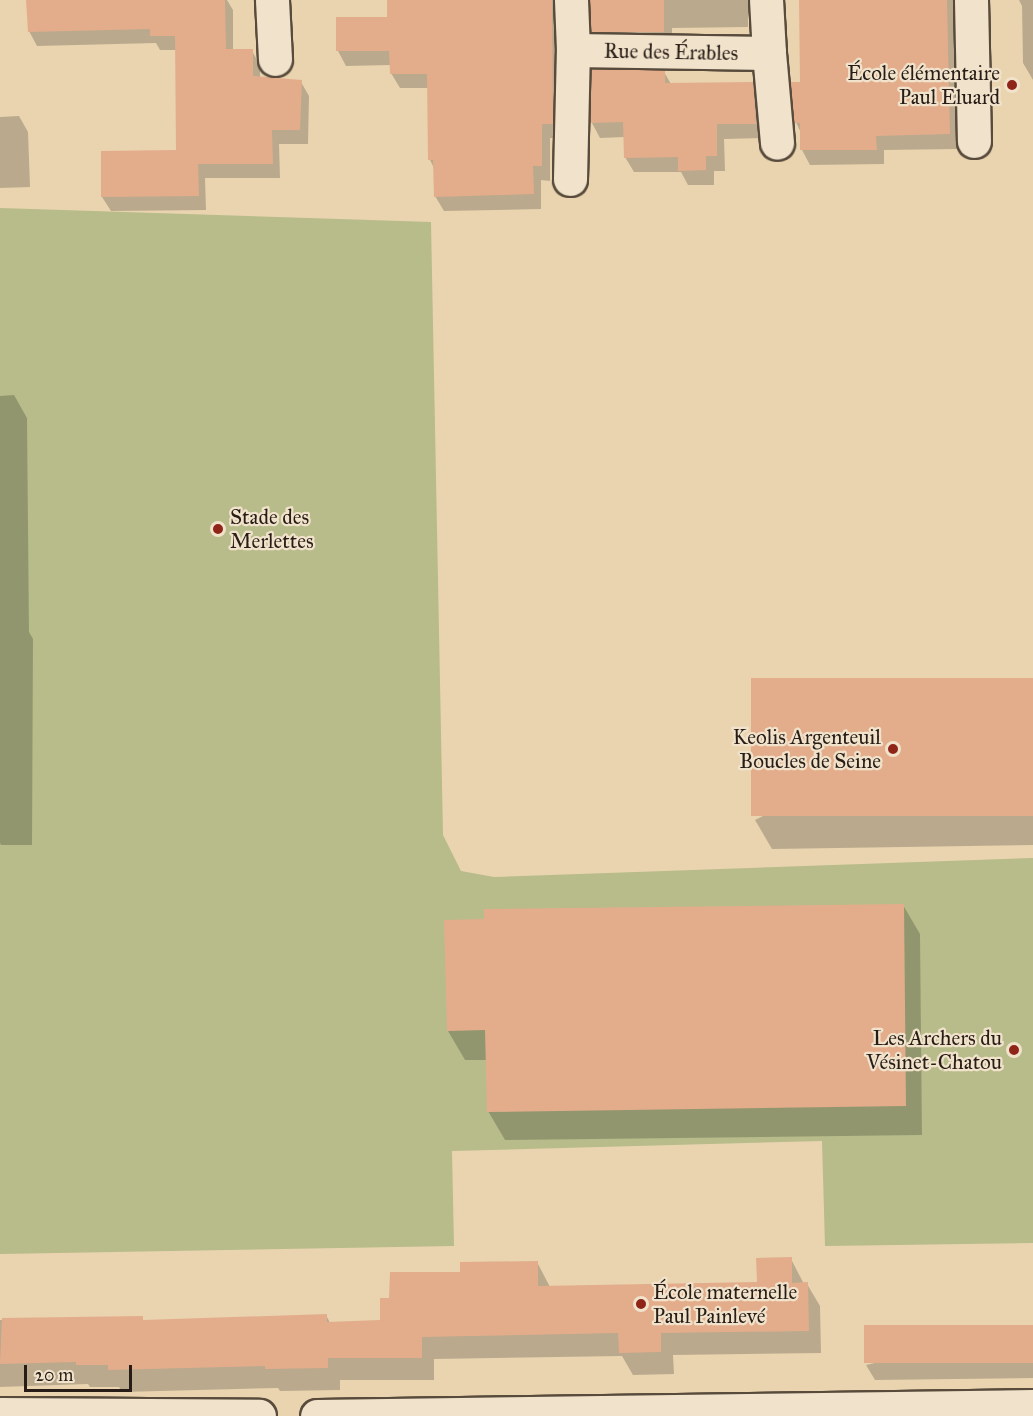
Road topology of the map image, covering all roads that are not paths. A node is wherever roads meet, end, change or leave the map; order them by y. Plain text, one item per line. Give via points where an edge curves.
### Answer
1 (272, 0) edge
2 (572, 0) edge
3 (766, 0) edge
4 (971, 0) edge
5 (573, 50) junction
6 (769, 53) junction
7 (275, 59) dead end
8 (974, 141) dead end
9 (777, 143) dead end
10 (570, 179) dead end
11 (1033, 1406) edge
12 (0, 1414) edge
13 (259, 1416) edge
14 (316, 1416) edge

1 - 7 street
2 - 5 street, Rue des Érables
3 - 6 street, Rue des Érables
4 - 8 street
5 - 6 street, Rue des Érables
5 - 10 street, Rue des Érables
6 - 9 street, Rue des Érables
11 - 14 street
12 - 13 street

